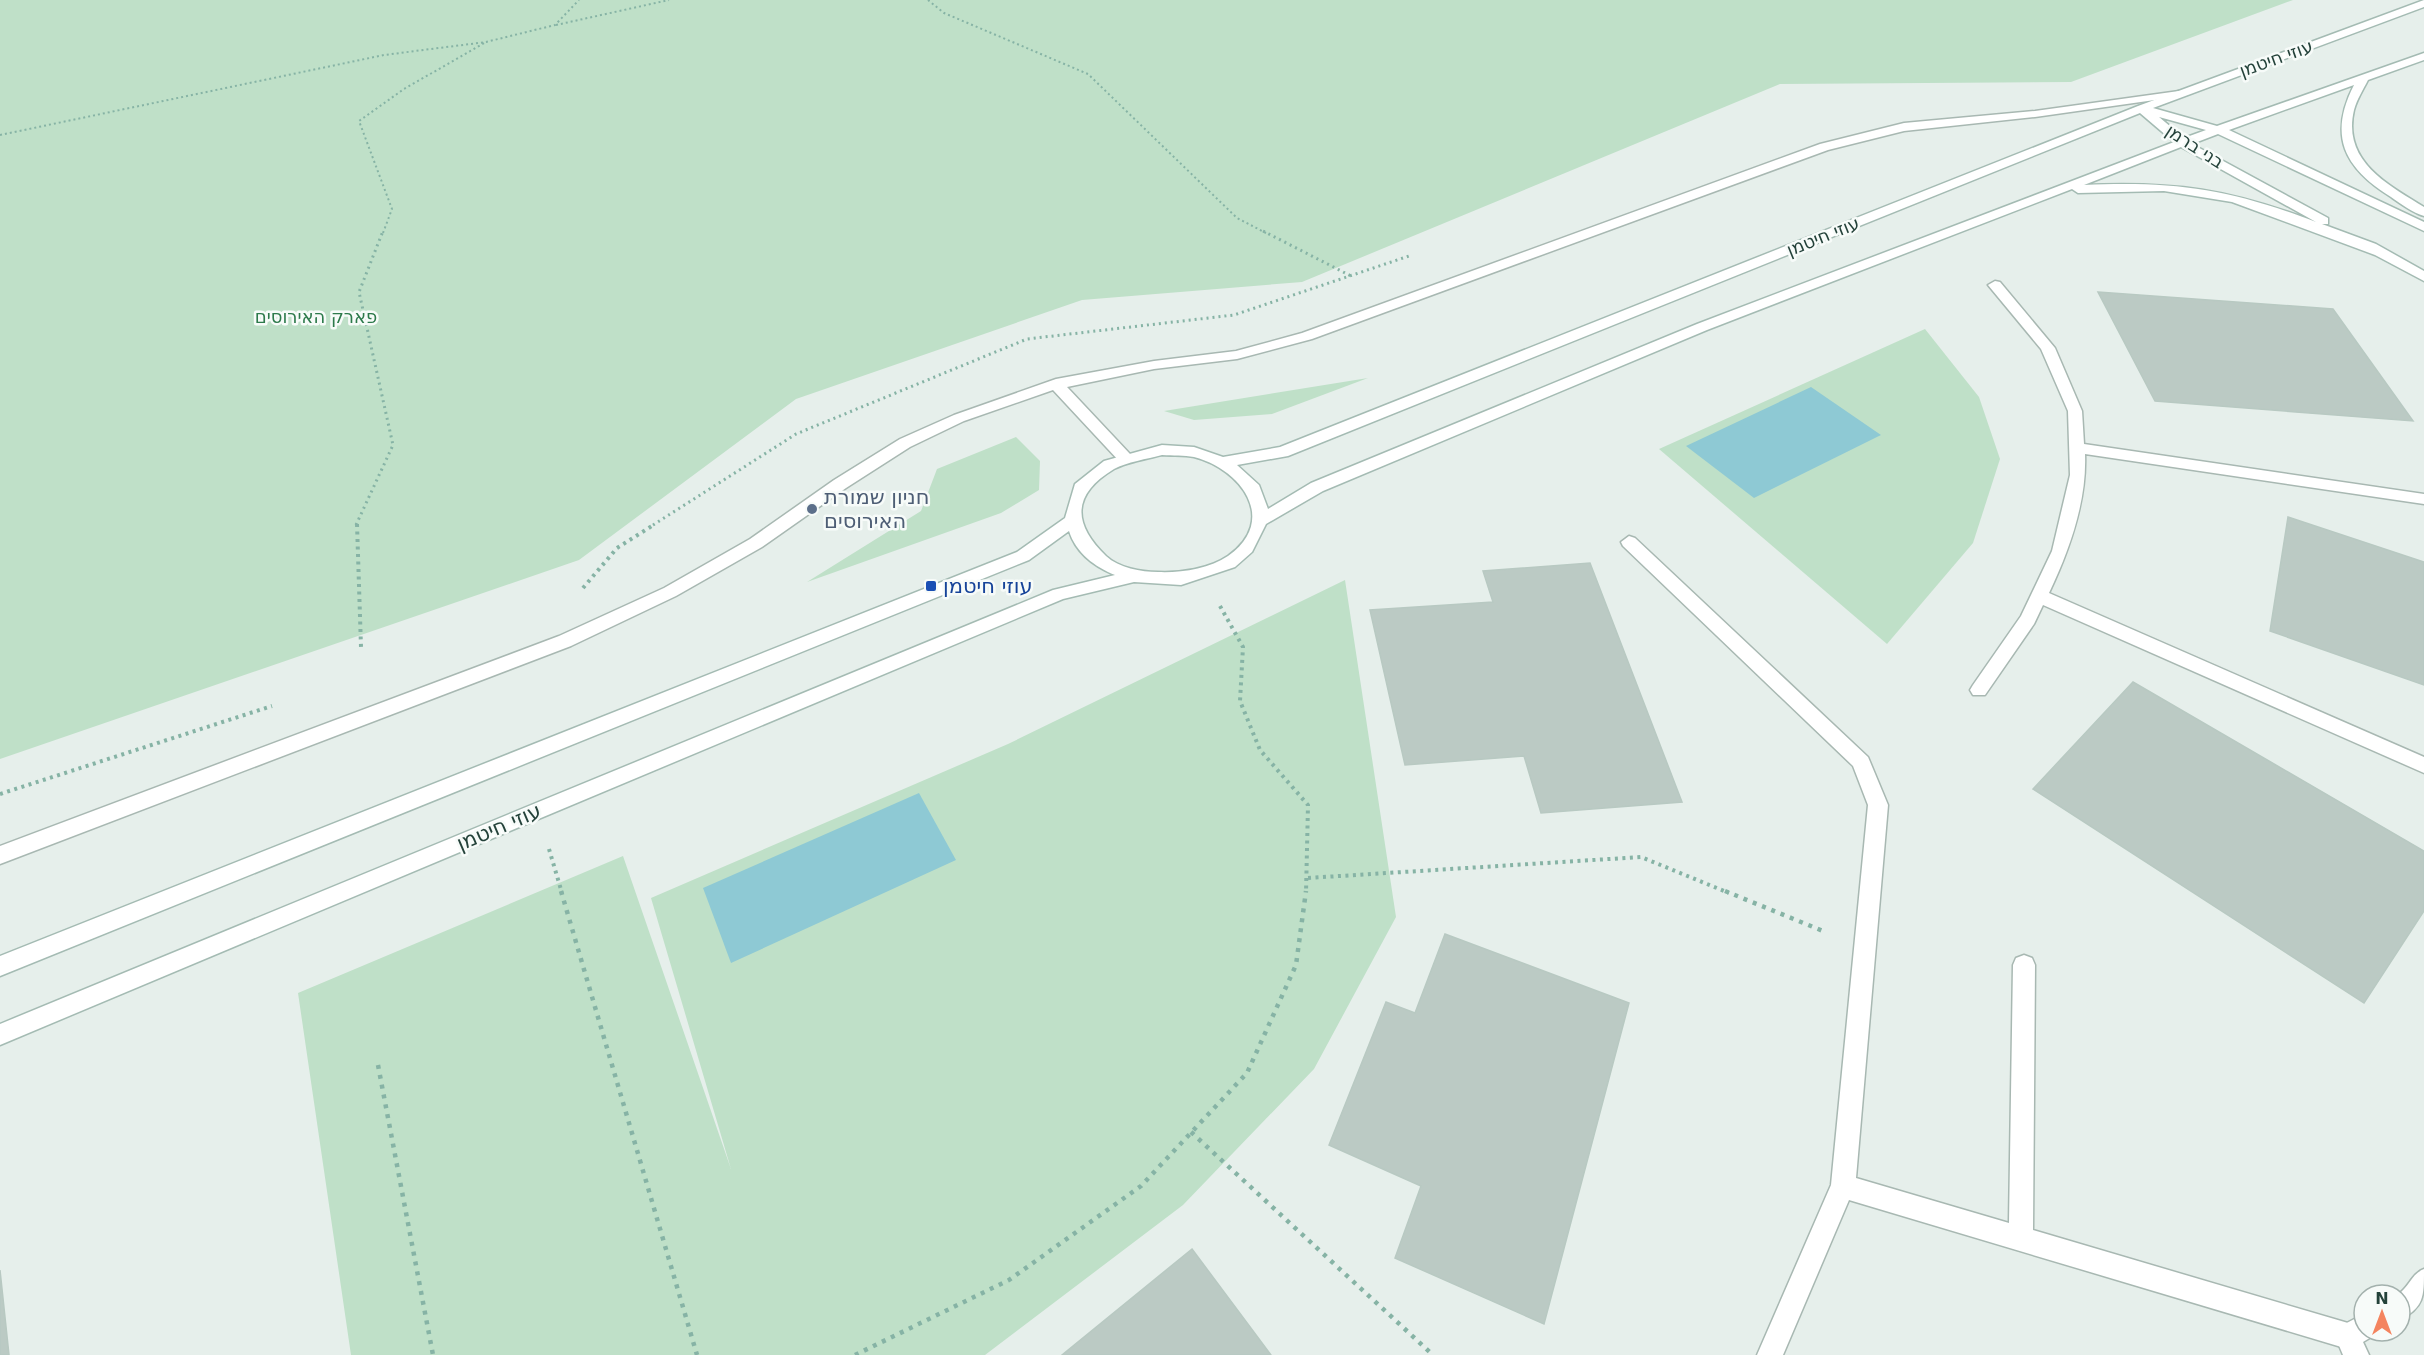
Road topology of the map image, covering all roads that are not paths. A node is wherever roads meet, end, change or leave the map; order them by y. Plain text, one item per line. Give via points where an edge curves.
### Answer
1 (2424, 3) edge
2 (2424, 56) edge
3 (2363, 78) junction
4 (2179, 94) junction
5 (2142, 108) junction
6 (2221, 131) junction
7 (2182, 143) junction
8 (2061, 190) junction
9 (2424, 212) edge
10 (2424, 227) edge
11 (2380, 252) junction
12 (2424, 277) edge
13 (1995, 285) dead end
14 (1056, 384) junction
15 (2076, 448) junction
16 (1125, 458) junction
17 (1222, 462) junction
18 (2424, 499) edge
19 (1261, 520) junction
20 (1071, 522) junction
21 (1629, 542) dead end
22 (1135, 576) junction
23 (2039, 596) junction
24 (1979, 690) dead end
25 (2424, 765) edge
26 (0, 855) edge
27 (2024, 965) dead end
28 (0, 966) edge
29 (0, 1035) edge
30 (1843, 1186) junction
31 (2020, 1238) junction
32 (2424, 1281) edge
33 (2412, 1299) edge
34 (2352, 1339) edge
35 (1770, 1355) edge

1 - 4 street, עוזי חיטמן
2 - 3 street, עוזי חיטמן
3 - 6 street, עוזי חיטמן
3 - 9 street via 2348,111 2348,145 2353,159 2390,193
4 - 5 street, עוזי חיטמן
4 - 14 street via 1866,135 1306,336 1237,355 1154,365
5 - 6 street, בני ברמן
5 - 7 street, בני ברמן
5 - 17 street, עוזי חיטמן via 1283,452
6 - 7 street, עוזי חיטמן
6 - 10 street, בני ברמן
7 - 8 street, עוזי חיטמן
7 - 11 street, בני ברמן
8 - 11 street via 2170,188 2214,193 2257,205
8 - 19 street, עוזי חיטמן via 1691,332 1317,487
11 - 12 street, בני ברמן
13 - 15 street via 2048,348 2075,411
14 - 16 street
14 - 26 street via 959,418 905,443 756,543 669,592 565,641
15 - 18 street
15 - 23 street via 2078,475 2060,551
16 - 17 street via 1162,450 1193,452
16 - 20 street via 1088,479 1074,500
17 - 19 street via 1244,477 1258,496
19 - 22 street via 1252,543 1232,562 1202,574 1152,580
20 - 22 street via 1080,544 1094,558 1120,573
20 - 28 street via 1023,556
21 - 30 street via 1861,762 1878,805
22 - 29 street, עוזי חיטמן via 1059,594
23 - 24 street via 2028,619
23 - 25 street
27 - 31 street
30 - 31 street
30 - 35 street
31 - 34 street
32 - 33 street

